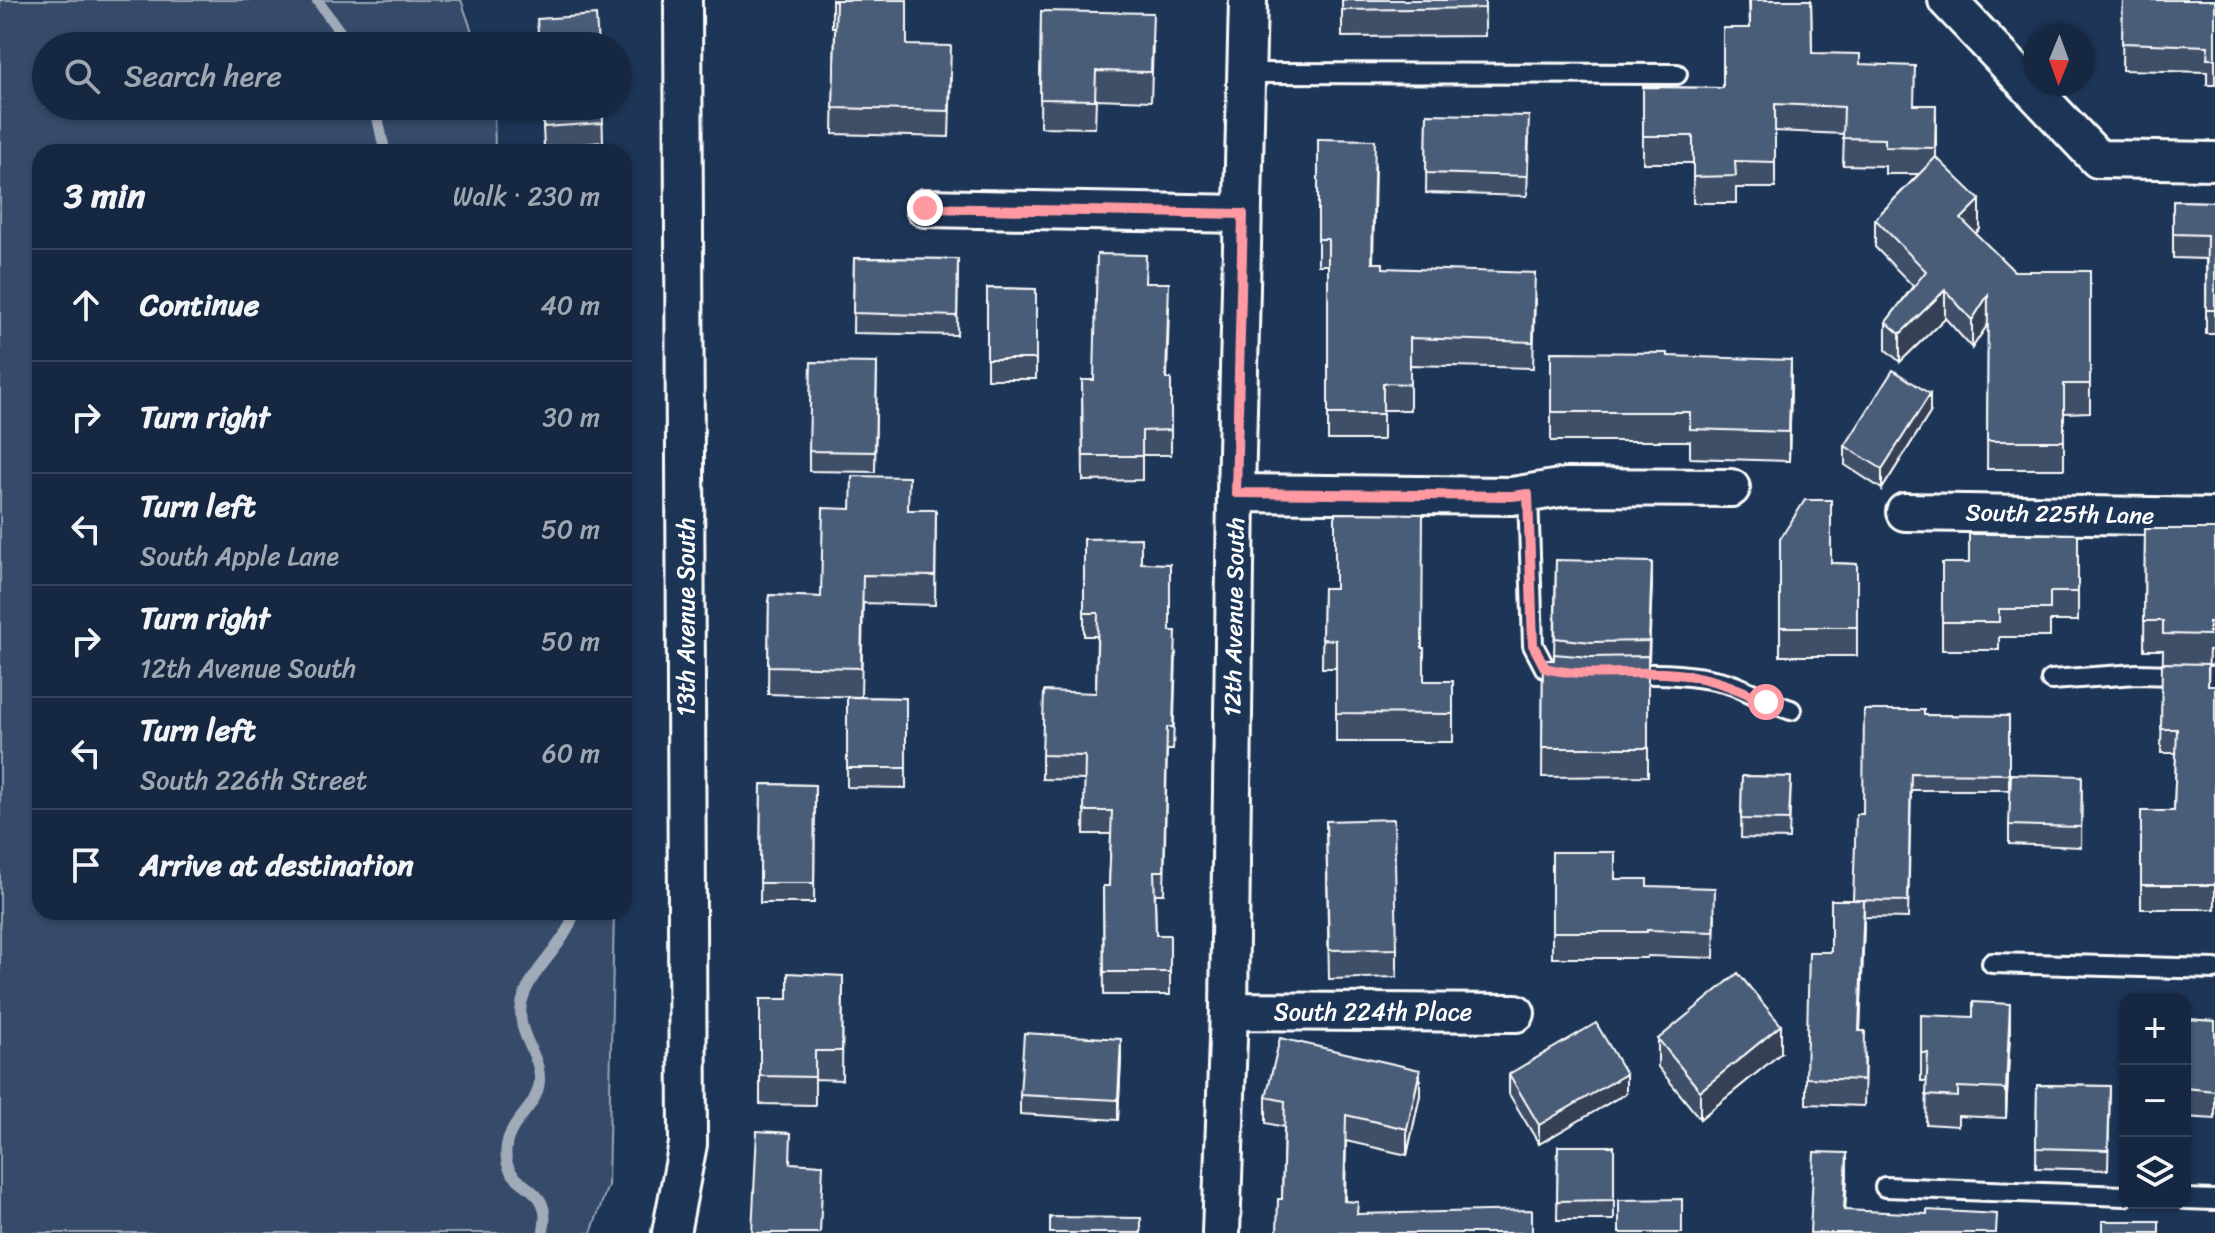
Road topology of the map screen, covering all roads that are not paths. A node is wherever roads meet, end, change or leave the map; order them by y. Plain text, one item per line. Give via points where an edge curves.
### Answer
1 (683, 0) edge
2 (1248, 0) edge
3 (1947, 0) edge
4 (1247, 73) junction
5 (1677, 74) dead end
6 (2215, 161) edge
7 (925, 208) dead end
8 (1243, 214) junction
9 (1731, 488) dead end
10 (1236, 493) junction
11 (1528, 494) junction
12 (1905, 512) dead end
13 (2215, 517) edge
14 (1582, 674) edge
15 (1610, 674) edge
16 (2215, 676) edge
17 (2051, 680) dead end
18 (1791, 710) dead end
19 (1992, 963) dead end
20 (2215, 969) edge
21 (1229, 1011) junction
22 (1516, 1013) dead end
23 (1885, 1187) dead end
24 (2119, 1196) edge
25 (2191, 1199) edge
26 (2215, 1200) edge
27 (671, 1233) edge
28 (1221, 1233) edge

1 - 27 street, 13th Avenue South via 688,1144
2 - 4 street, 12th Avenue South
3 - 6 street via 2098,159
4 - 5 lane
4 - 8 street, 12th Avenue South
7 - 8 street
8 - 10 street, 12th Avenue South
9 - 11 street via 1566,487
10 - 11 street
10 - 21 street, 12th Avenue South
11 - 14 lane via 1533,645 1545,668
12 - 13 street, South 225th Lane
15 - 18 lane via 1665,673 1730,684
16 - 17 lane
19 - 20 lane
21 - 22 street, South 224th Place
21 - 28 street, 12th Avenue South
23 - 24 lane
25 - 26 lane

